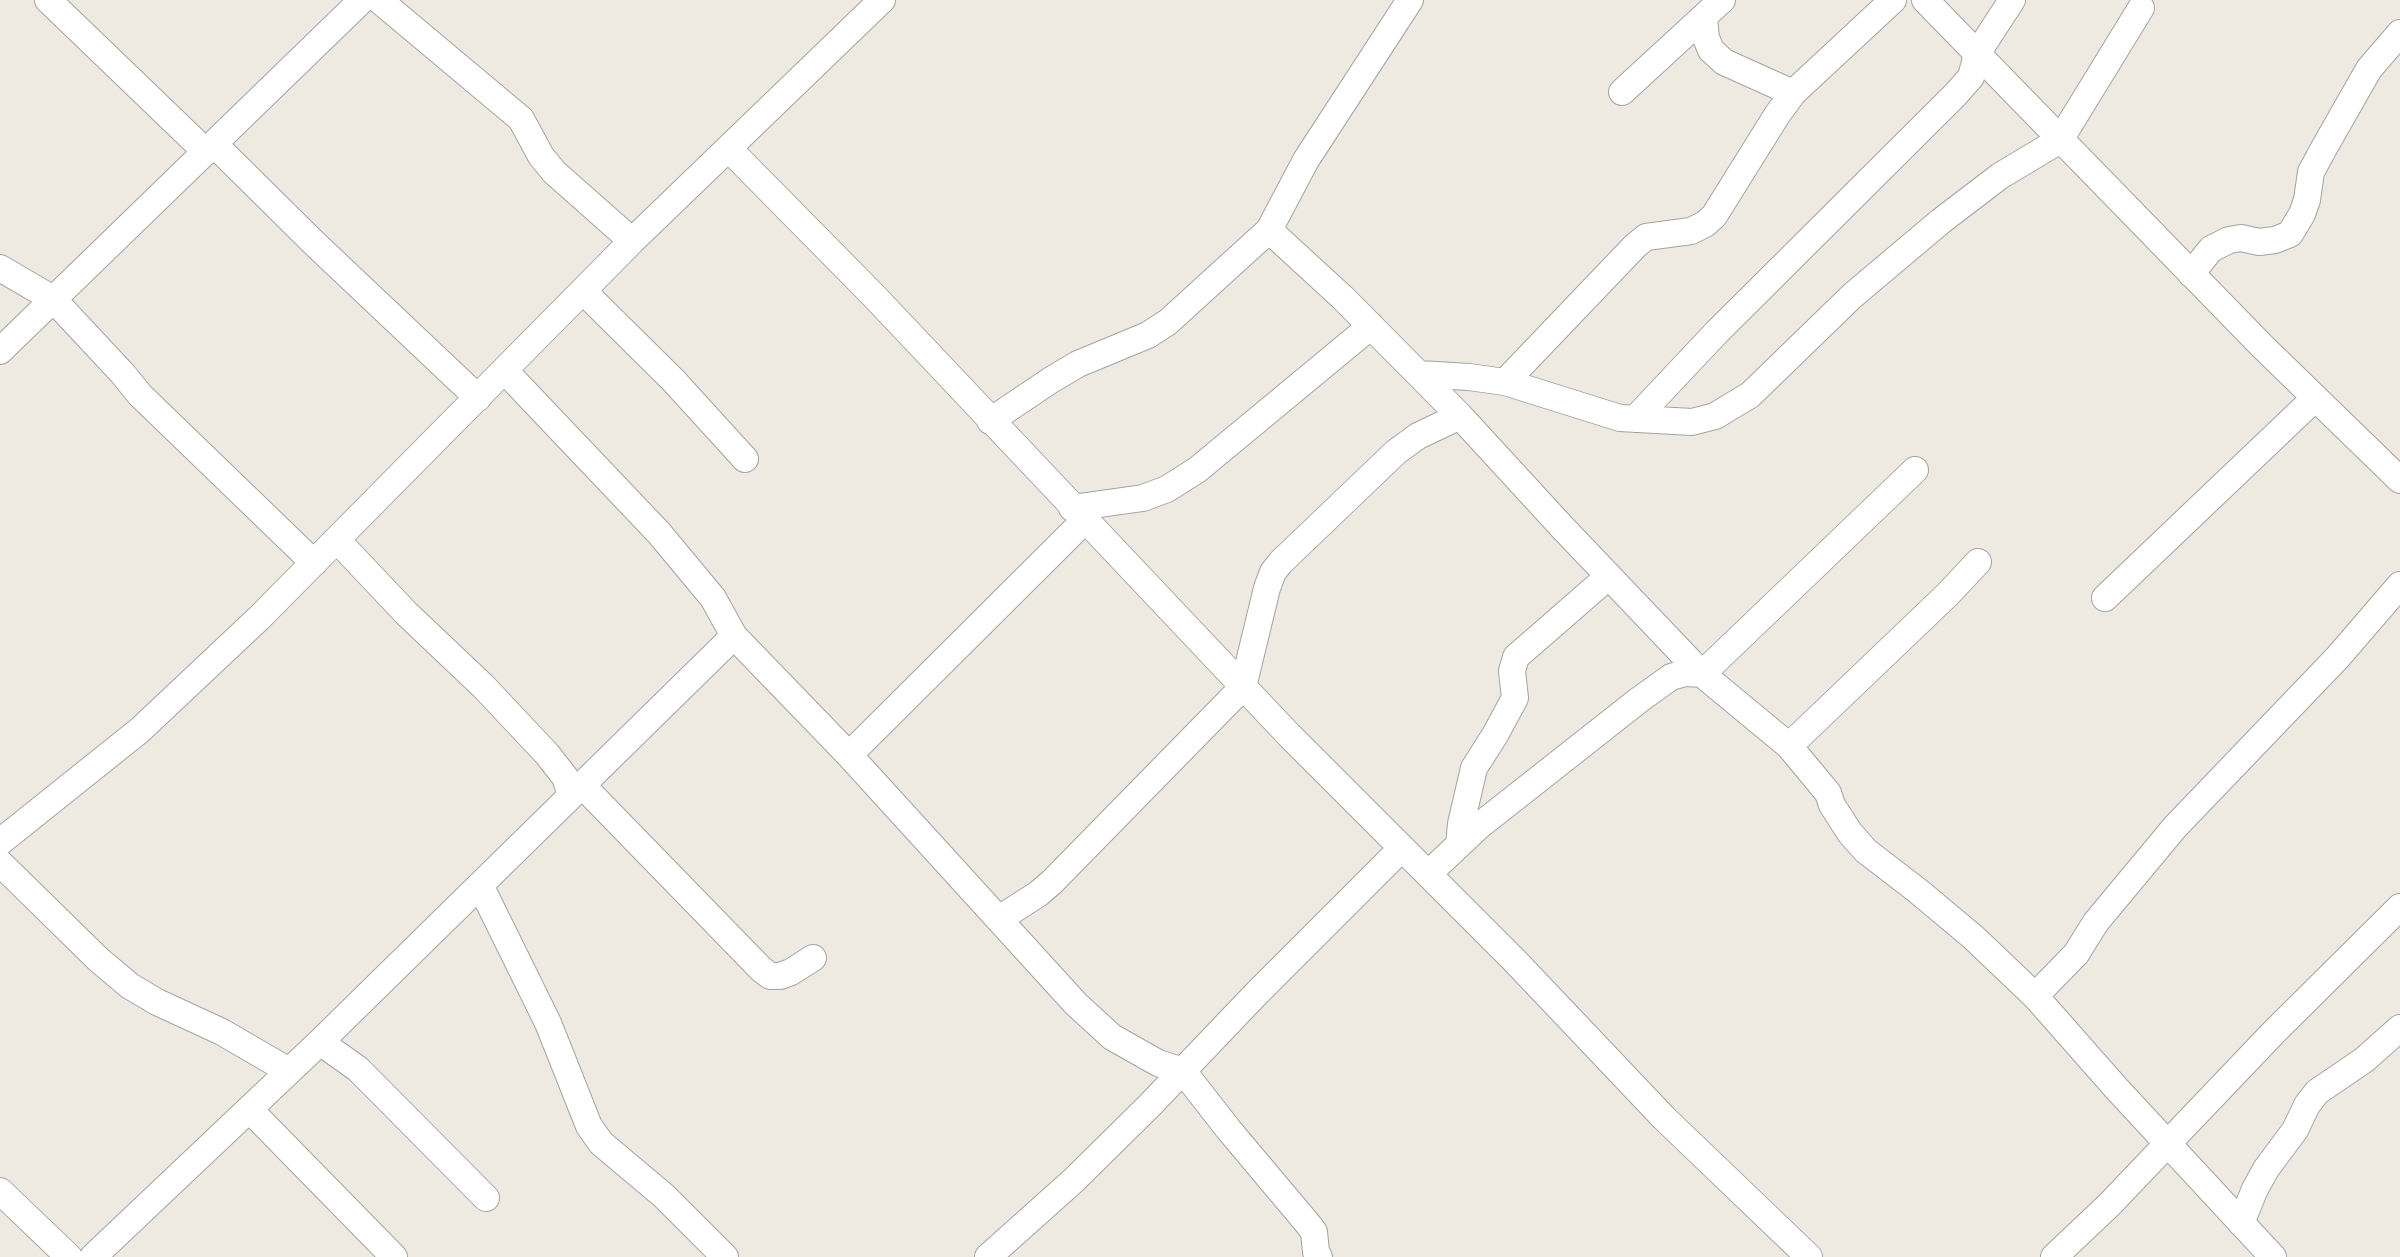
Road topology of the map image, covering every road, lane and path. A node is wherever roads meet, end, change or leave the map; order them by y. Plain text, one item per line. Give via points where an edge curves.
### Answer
1 (48, 0) edge
2 (362, 0) edge
3 (379, 0) edge
4 (882, 0) edge
5 (1410, 0) edge
6 (1893, 0) edge
7 (1925, 0) edge
8 (2012, 0) edge
9 (1713, 9) edge
10 (2141, 9) dead end
11 (2400, 33) edge
12 (1977, 54) junction
13 (1622, 92) dead end
14 (1793, 93) junction
15 (2060, 141) junction
16 (210, 148) junction
17 (729, 149) junction
18 (1269, 230) junction
19 (632, 242) junction
20 (0, 268) edge
21 (2191, 274) junction
22 (583, 291) junction
23 (52, 299) junction
24 (1371, 326) junction
25 (0, 351) edge
26 (505, 371) junction
27 (1419, 374) junction
28 (1504, 382) junction
29 (478, 398) junction
30 (2315, 398) junction
31 (1460, 416) junction
32 (1635, 419) junction
33 (990, 421) junction
34 (746, 459) dead end
35 (1915, 470) dead end
36 (2400, 480) edge
37 (1078, 514) junction
38 (338, 540) junction
39 (1978, 562) dead end
40 (314, 563) junction
41 (1609, 576) junction
42 (2400, 585) edge
43 (2105, 598) dead end
44 (734, 636) junction
45 (1702, 674) junction
46 (1243, 687) junction
47 (1789, 746) junction
48 (849, 755) junction
49 (576, 790) junction
50 (0, 842) edge
51 (1459, 845) junction
52 (1402, 848) junction
53 (0, 863) edge
54 (1428, 874) junction
55 (480, 885) junction
56 (2400, 907) edge
57 (999, 919) junction
58 (813, 958) dead end
59 (2035, 996) junction
60 (2400, 1028) edge
61 (320, 1042) junction
62 (290, 1071) junction
63 (1183, 1071) junction
64 (249, 1109) junction
65 (2168, 1143) junction
66 (0, 1191) edge
67 (486, 1198) dead end
68 (2241, 1223) junction
69 (69, 1257) edge
70 (93, 1257) edge
71 (394, 1257) edge
72 (725, 1257) edge
73 (988, 1257) edge
74 (1319, 1257) edge
75 (1809, 1257) edge
76 (2054, 1257) edge
77 (2273, 1257) edge

1 - 16 street
2 - 16 street
3 - 19 street via 521,119 554,172
4 - 17 street
5 - 18 street via 1306,159
6 - 14 street
7 - 12 street
8 - 12 street
9 - 13 street
9 - 14 street via 1711,50 1724,62
10 - 15 street
11 - 21 street via 2369,69 2324,148 2311,172 2302,214 2290,234 2259,242 2229,240 2211,249
12 - 15 street
12 - 32 street via 1971,77 1956,94
14 - 28 street via 1714,216 1691,231 1646,237
15 - 21 street
15 - 32 street via 2000,176 1941,220 1852,296 1742,400 1715,416 1692,422
16 - 23 street
16 - 29 street
17 - 19 street
17 - 33 street
18 - 24 street
18 - 33 street via 1168,322 1069,370
19 - 22 street
20 - 23 street
21 - 30 street
22 - 26 street
22 - 34 street
23 - 25 street
23 - 40 street via 140,395
24 - 27 street
24 - 37 street via 1197,470 1167,489 1143,498
26 - 29 street
26 - 44 street via 659,533 713,598
27 - 28 street
27 - 31 street
28 - 32 street via 1620,418
29 - 38 street
30 - 36 street
30 - 43 street
31 - 41 street
31 - 46 street via 1418,436 1396,452 1273,572
33 - 37 street
35 - 45 street
37 - 46 street
37 - 48 street
38 - 40 street
38 - 49 street via 406,614 484,687
39 - 47 street
40 - 50 street via 140,730
41 - 45 street
41 - 51 street via 1516,657 1512,671 1515,698 1474,768
42 - 59 street via 2338,657 2175,827 2096,922 2076,954
44 - 48 street
44 - 49 street
45 - 47 street
45 - 51 street via 1671,677
46 - 52 street
46 - 57 street via 1052,882
47 - 59 street via 1828,793 1850,833 1866,851 1973,937
48 - 57 street
49 - 55 street
49 - 58 street via 770,976 791,972
51 - 54 street
52 - 54 street
52 - 63 street
53 - 62 street via 130,986
54 - 75 street via 1665,1118
55 - 61 street
55 - 72 street via 548,1023 589,1126 601,1143 664,1196
56 - 65 street
57 - 63 street via 1076,1004 1112,1037 1158,1063
59 - 65 street
60 - 68 street via 2364,1060 2317,1092 2286,1145 2266,1168
61 - 62 street
61 - 67 street via 358,1069
62 - 64 street
63 - 73 street via 1074,1180
63 - 74 street via 1314,1232
64 - 70 street
64 - 71 street
65 - 68 street
65 - 76 street
66 - 69 street
68 - 77 street

